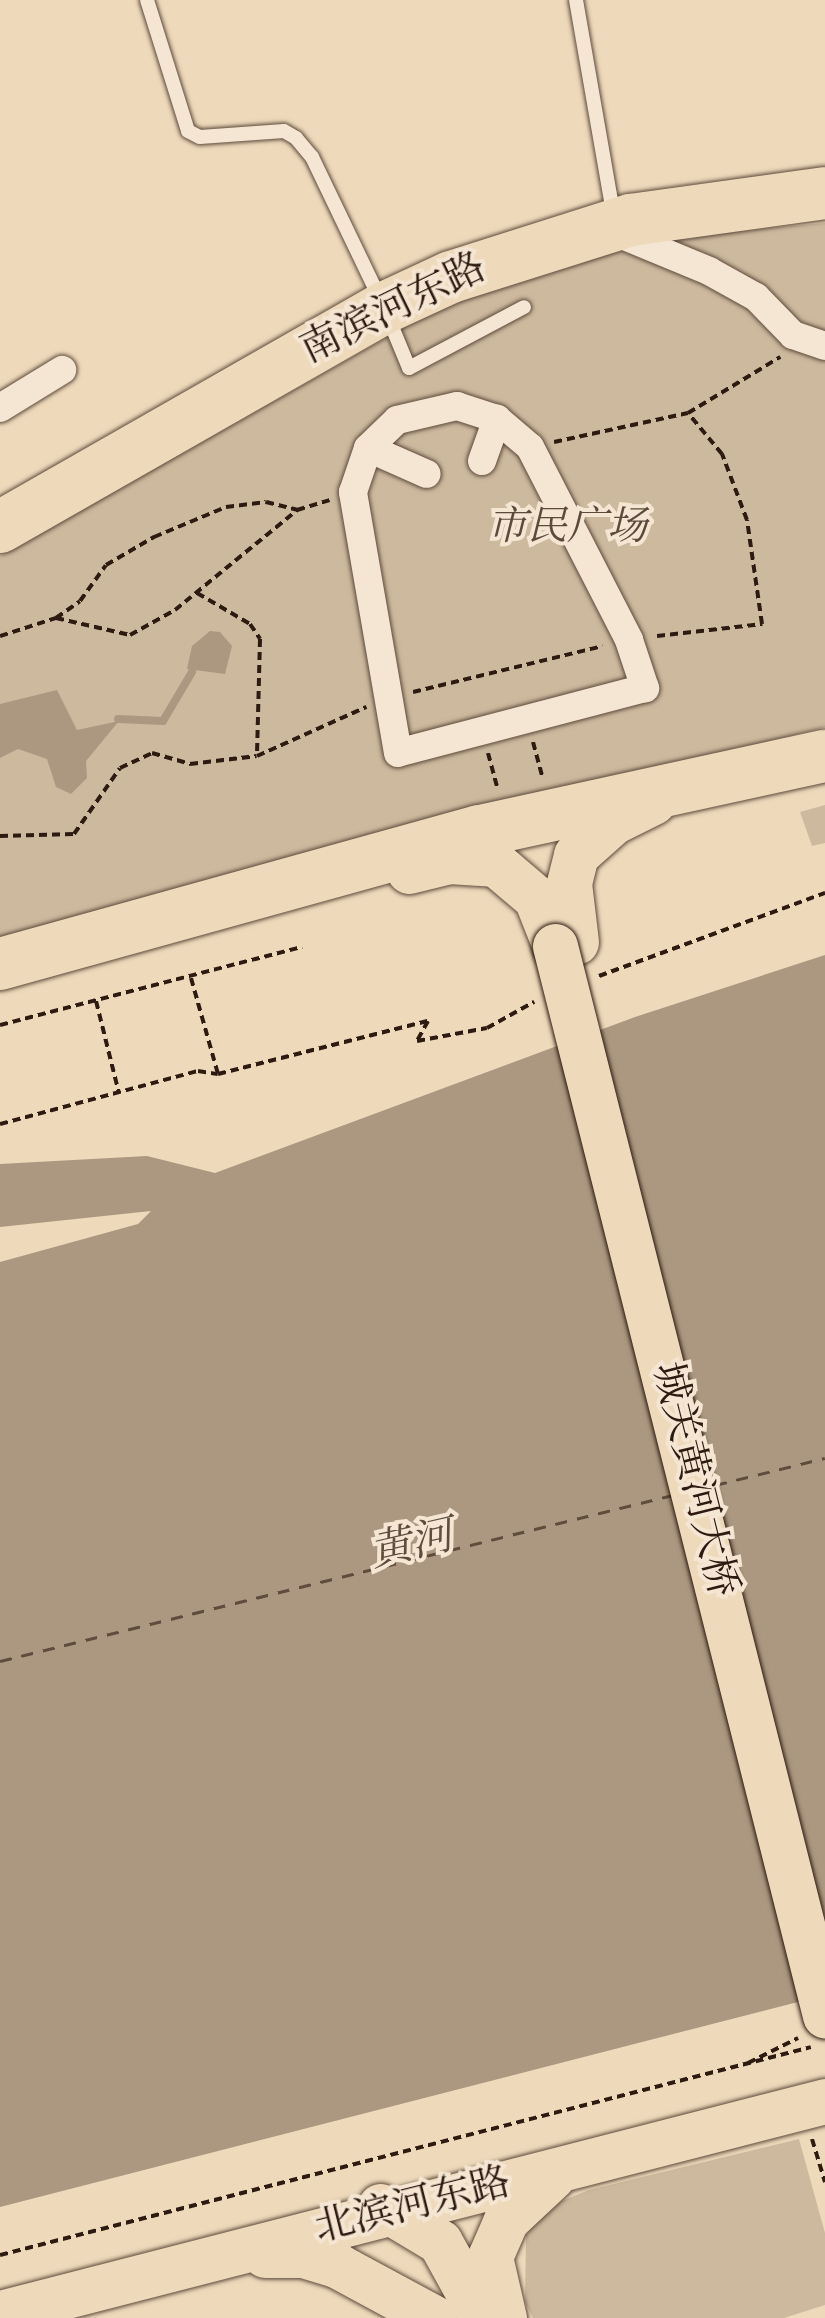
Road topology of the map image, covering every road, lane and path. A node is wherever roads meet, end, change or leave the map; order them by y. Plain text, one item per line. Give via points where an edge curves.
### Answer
1 (147, 0) edge
2 (576, 0) edge
3 (825, 193) edge
4 (621, 230) junction
5 (524, 307) dead end
6 (384, 308) junction
7 (793, 336) junction
8 (825, 346) edge
9 (62, 370) dead end
10 (0, 408) edge
11 (497, 419) junction
12 (530, 447) junction
13 (368, 448) junction
14 (482, 462) dead end
15 (428, 474) dead end
16 (353, 492) junction
17 (297, 510) junction
18 (0, 527) edge
19 (197, 593) junction
20 (56, 618) junction
21 (0, 636) edge
22 (384, 699) junction
23 (526, 717) junction
24 (481, 729) junction
25 (257, 756) junction
26 (825, 756) edge
27 (750, 770) junction
28 (543, 780) dead end
29 (498, 791) dead end
30 (0, 836) edge
31 (825, 894) edge
32 (60, 948) junction
33 (302, 948) dead end
34 (574, 956) junction
35 (0, 964) edge
36 (191, 976) junction
37 (539, 999) dead end
38 (96, 1001) junction
39 (0, 1026) edge
40 (218, 1074) junction
41 (118, 1093) junction
42 (0, 1124) edge
43 (825, 1915) edge
44 (825, 2044) edge
45 (817, 2066) edge
46 (739, 2067) junction
47 (522, 2151) junction
48 (563, 2169) junction
49 (825, 2182) edge
50 (457, 2197) junction
51 (312, 2205) junction
52 (413, 2223) junction
53 (0, 2255) edge
54 (222, 2256) junction
55 (0, 2282) edge
56 (0, 2312) edge
57 (434, 2318) edge
58 (456, 2318) edge
59 (482, 2318) edge
60 (504, 2318) edge

1 - 6 lane via 188,131 200,137 284,131 296,138 312,157
2 - 4 lane
3 - 4 highway, 南滨河东路
4 - 6 highway, 南滨河东路 via 517,252
4 - 7 street via 756,298
5 - 6 lane via 409,368
6 - 18 highway, 南滨河东路
7 - 8 street
7 - 12 path via 780,357 688,413
9 - 10 street
11 - 12 street
11 - 13 street via 457,406 397,420
11 - 14 street
12 - 23 street via 630,640 645,688
13 - 15 street
13 - 16 street
16 - 17 path
16 - 22 street
17 - 19 path
17 - 20 path via 266,502 226,507 154,537 106,565 80,601
19 - 20 path via 130,635
19 - 25 path via 250,624 260,639
20 - 21 path
22 - 24 street via 398,753
22 - 25 path
23 - 24 street
23 - 28 path
24 - 29 path
25 - 30 path via 190,764 152,753 120,768 74,834
26 - 27 highway
27 - 32 highway via 444,840
27 - 34 main road via 656,800 592,836 576,855 569,883
31 - 34 path
32 - 34 main road via 204,925 449,861 496,864 519,877
32 - 35 highway
33 - 36 path
34 - 43 main road, 城关黄河大桥
34 - 45 main road, 城关黄河大桥, bridge
36 - 38 path
36 - 40 path
37 - 40 path via 487,1028 417,1040 428,1021
38 - 39 path
38 - 41 path
40 - 41 path via 198,1071
41 - 42 path
44 - 46 path
45 - 46 path
45 - 47 main road, 北滨河东路
45 - 48 main road, 北滨河东路
45 - 49 path
46 - 53 path
47 - 50 main road via 478,2175
47 - 51 main road, 北滨河东路
48 - 50 main road, 北滨河东路
48 - 60 main road via 519,2204 494,2248 492,2282
50 - 52 main road
51 - 52 main road via 370,2202
51 - 55 main road, 北滨河东路
52 - 54 main road, 北滨河东路
52 - 58 main road
52 - 59 main road
54 - 56 main road, 北滨河东路
54 - 57 main road via 320,2260

